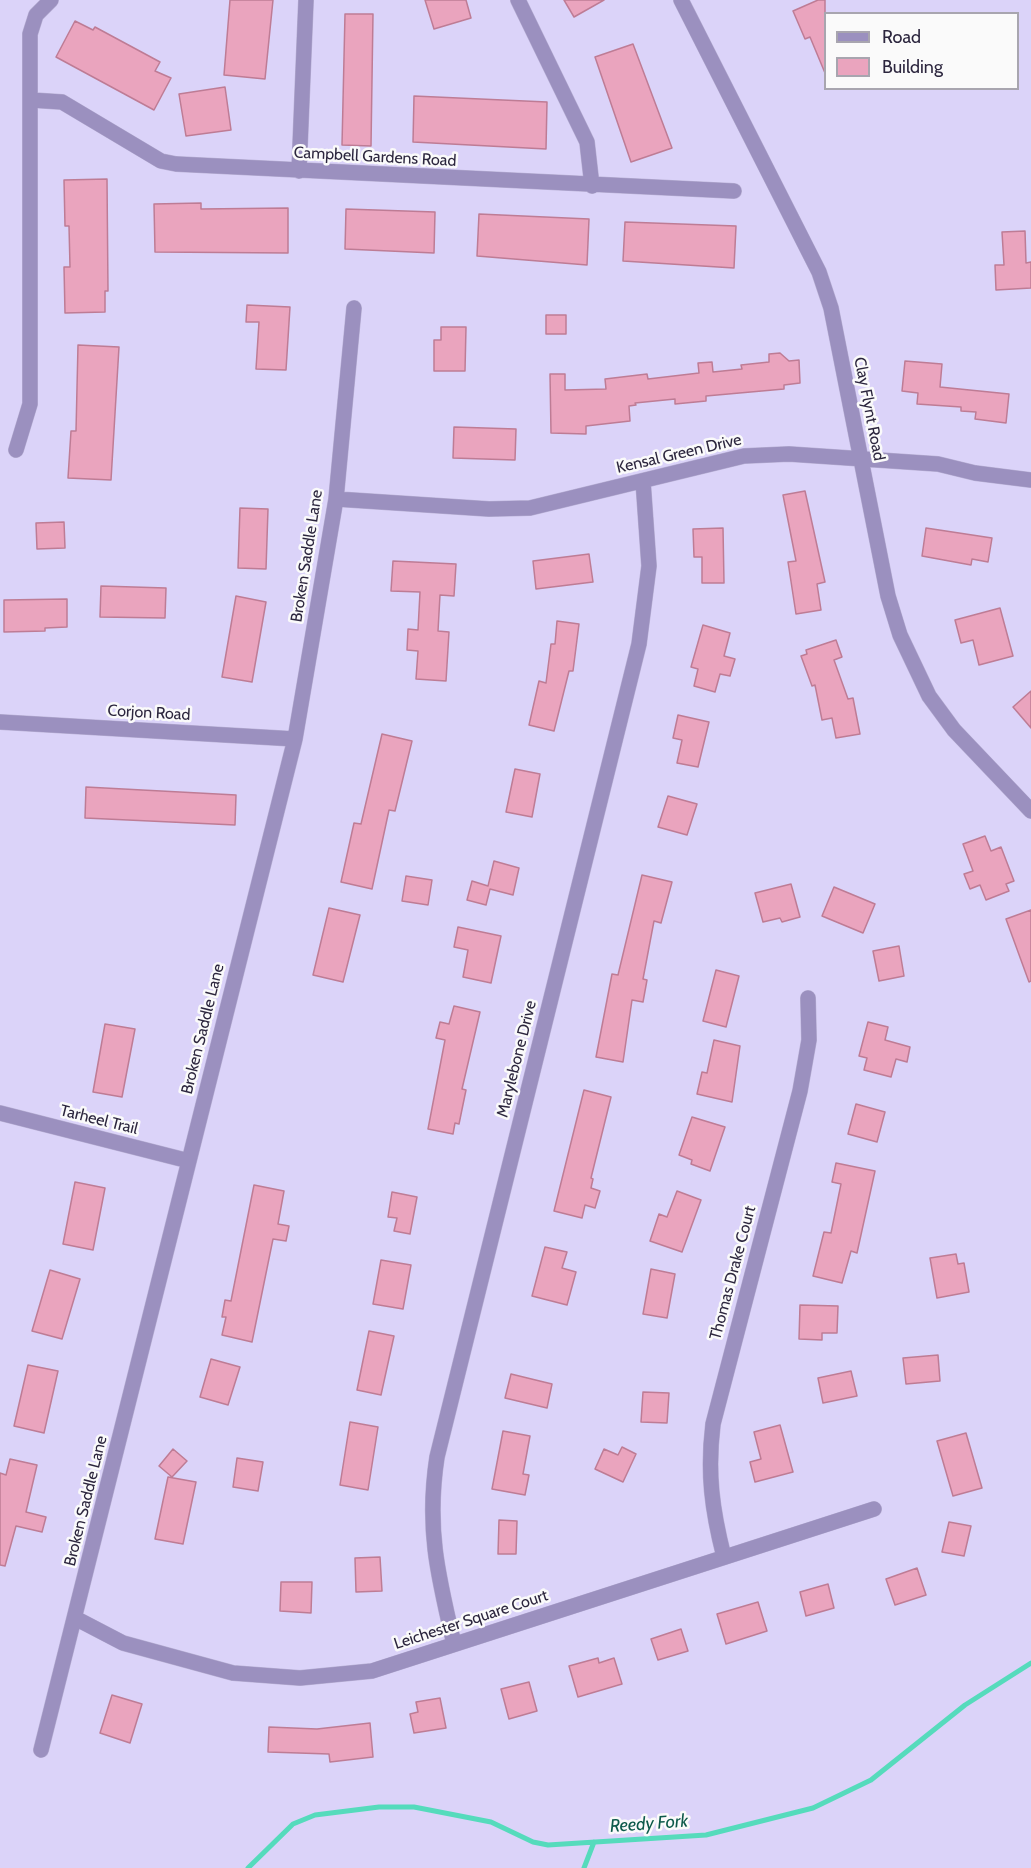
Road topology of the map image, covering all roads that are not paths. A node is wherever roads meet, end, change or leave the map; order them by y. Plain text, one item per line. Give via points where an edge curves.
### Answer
1 (51, 0) edge
2 (306, 0) edge
3 (518, 0) edge
4 (681, 0) edge
5 (31, 100) junction
6 (299, 171) junction
7 (592, 186) junction
8 (734, 191) dead end
9 (354, 308) dead end
10 (16, 450) dead end
11 (861, 459) junction
12 (1031, 480) edge
13 (643, 481) junction
14 (336, 499) junction
15 (0, 722) edge
16 (295, 739) junction
17 (1031, 811) edge
18 (808, 998) dead end
19 (0, 1113) edge
20 (189, 1161) junction
21 (874, 1509) dead end
22 (724, 1557) junction
23 (75, 1618) junction
24 (454, 1644) junction
25 (41, 1750) dead end

1 - 5 street via 32,24
2 - 6 street
3 - 7 street via 587,142
4 - 11 street, Clay Flynt Road via 819,272 831,308
5 - 6 street, Campbell Gardens Road via 62,102 176,165
5 - 10 street via 30,404
6 - 7 street, Campbell Gardens Road
7 - 8 street, Campbell Gardens Road
9 - 14 street, Broken Saddle Lane
11 - 12 street, Kensal Green Drive via 938,464
11 - 13 street, Kensal Green Drive via 744,456
11 - 17 street, Clay Flynt Road via 888,596 913,664 929,696 954,730
13 - 14 street, Kensal Green Drive via 530,508
13 - 24 street, Marylebone Drive via 649,566 639,644 436,1457 431,1518 434,1550
14 - 16 street, Broken Saddle Lane
15 - 16 street, Corjon Road
16 - 20 street, Broken Saddle Lane
18 - 22 street, Thomas Drake Court via 809,1040 800,1091 713,1424 708,1463 713,1513
19 - 20 street, Tarheel Trail
20 - 23 street, Broken Saddle Lane
21 - 22 street, Leichester Square Court
22 - 24 street, Leichester Square Court
23 - 24 street, Leichester Square Court via 123,1642 192,1663 233,1673 289,1677 372,1671
23 - 25 street, Broken Saddle Lane

